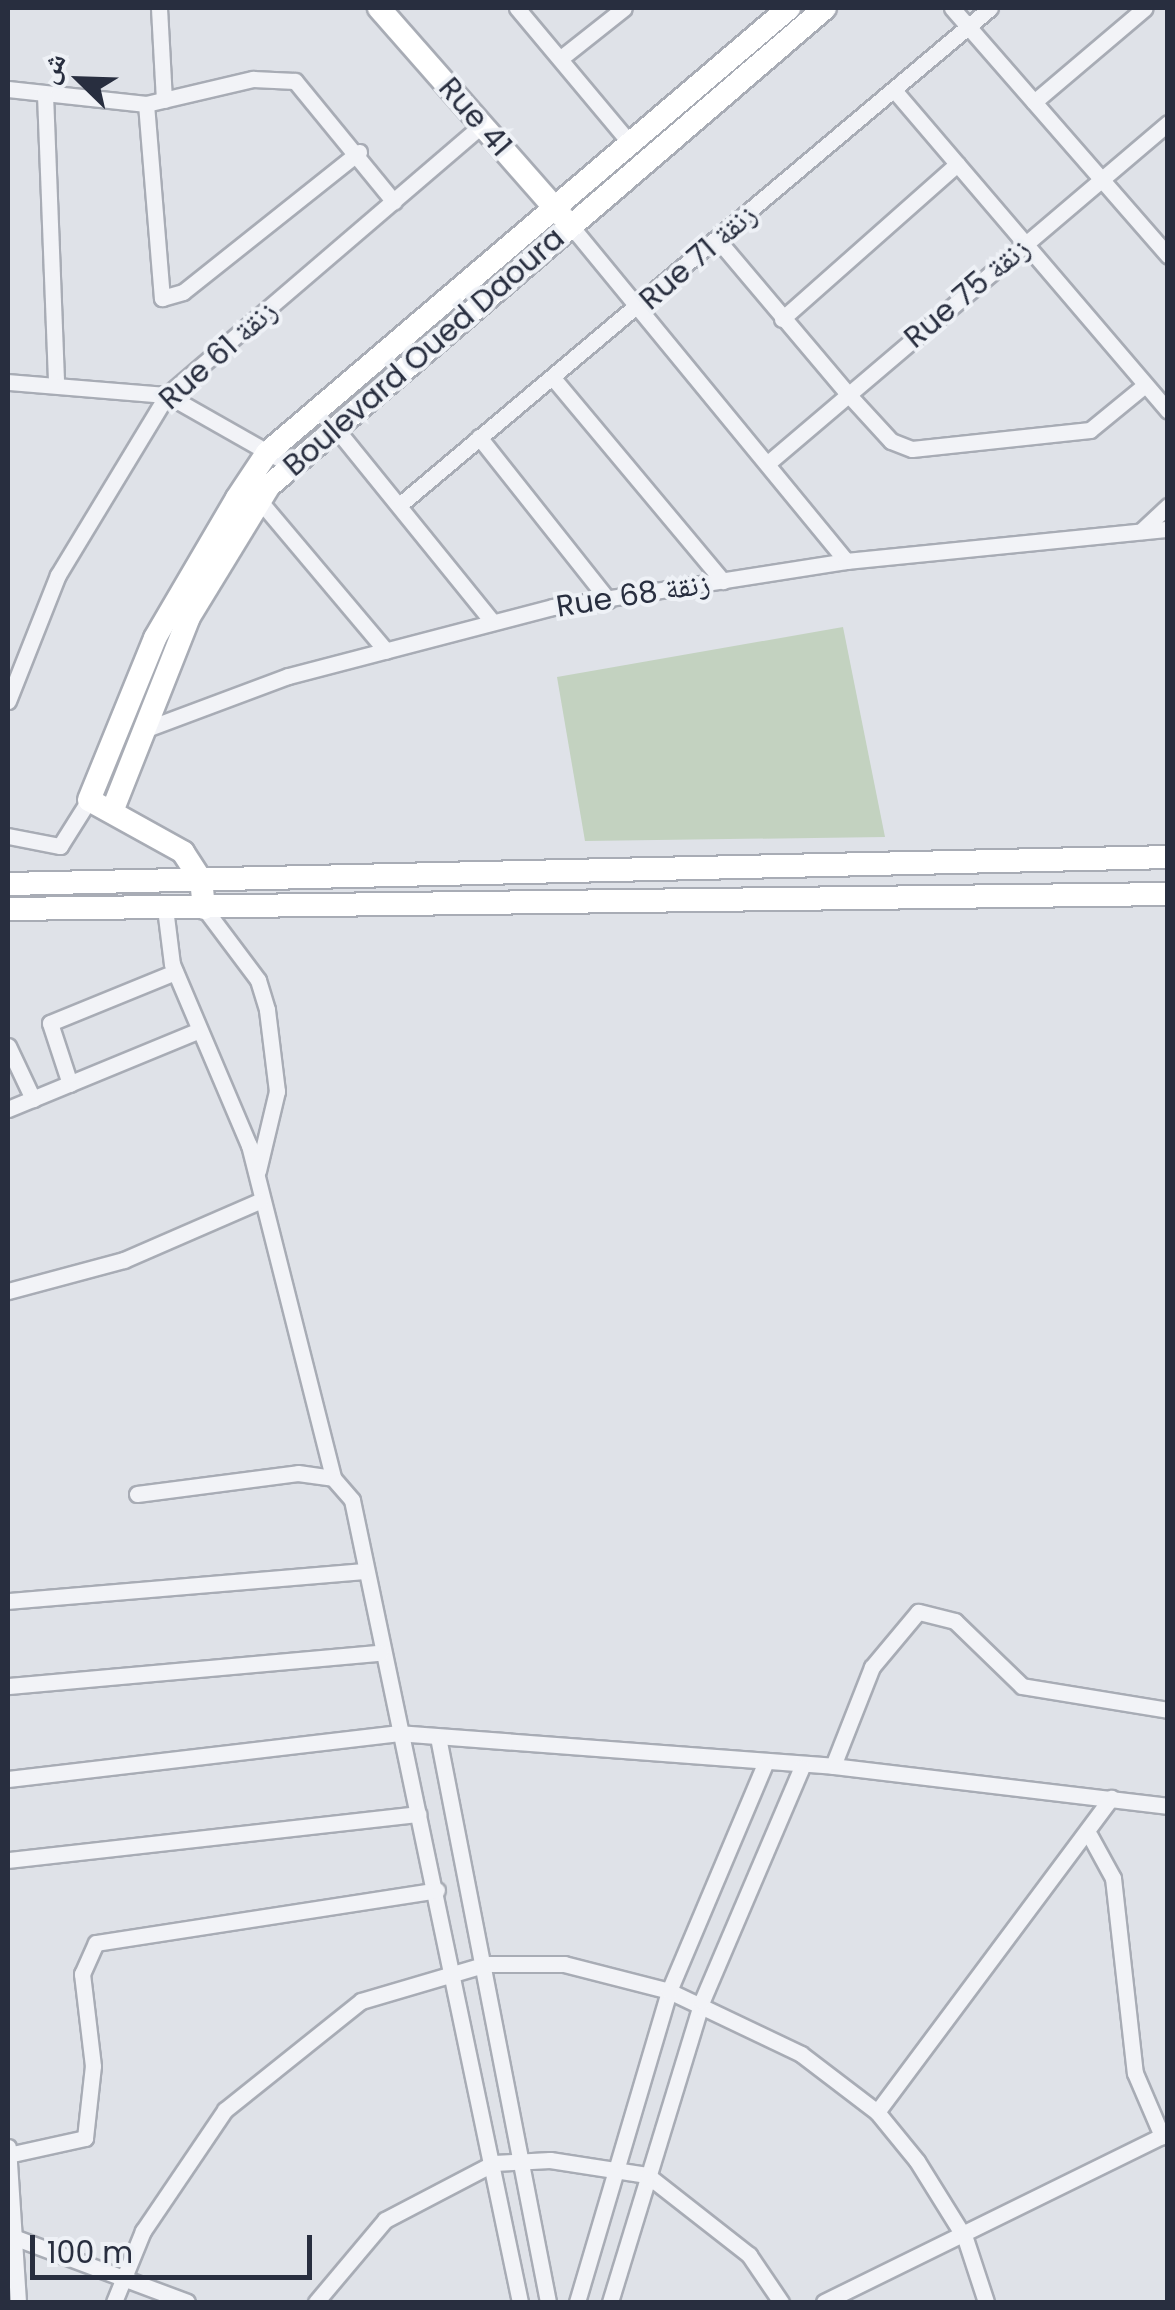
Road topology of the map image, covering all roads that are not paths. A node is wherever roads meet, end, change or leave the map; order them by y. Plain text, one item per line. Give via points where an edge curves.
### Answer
1 (160, 8) edge
2 (379, 8) edge
3 (517, 8) edge
4 (624, 8) edge
5 (788, 8) edge
6 (825, 8) edge
7 (952, 8) edge
8 (990, 8) edge
9 (1145, 8) edge
10 (968, 26) junction
11 (561, 58) junction
12 (8, 89) edge
13 (894, 90) junction
14 (46, 94) junction
15 (164, 100) junction
16 (1034, 102) junction
17 (146, 104) junction
18 (1168, 122) edge
19 (482, 125) junction
20 (630, 143) junction
21 (359, 152) junction
22 (957, 164) junction
23 (1102, 181) junction
24 (394, 202) junction
25 (554, 206) junction
26 (571, 226) junction
27 (717, 239) junction
28 (1025, 244) junction
29 (1168, 256) edge
30 (636, 311) junction
31 (782, 319) junction
32 (553, 378) junction
33 (56, 380) junction
34 (8, 382) edge
35 (1145, 385) junction
36 (846, 393) junction
37 (167, 395) junction
38 (1168, 411) edge
39 (333, 425) junction
40 (479, 437) junction
41 (267, 453) junction
42 (768, 464) junction
43 (290, 465) junction
44 (259, 500) junction
45 (402, 502) junction
46 (1168, 506) edge
47 (1168, 528) edge
48 (1141, 531) junction
49 (846, 561) junction
50 (723, 581) junction
51 (608, 600) junction
52 (492, 620) junction
53 (386, 651) junction
54 (8, 696) edge
55 (114, 731) junction
56 (142, 731) junction
57 (89, 800) junction
58 (114, 809) junction
59 (8, 836) edge
60 (1168, 856) edge
61 (202, 880) junction
62 (8, 884) edge
63 (1168, 894) edge
64 (8, 908) edge
65 (164, 908) junction
66 (204, 908) junction
67 (175, 972) junction
68 (197, 1031) junction
69 (8, 1046) edge
70 (70, 1084) junction
71 (32, 1099) junction
72 (8, 1109) edge
73 (257, 1174) junction
74 (260, 1201) junction
75 (8, 1292) edge
76 (333, 1478) junction
77 (137, 1494) dead end
78 (366, 1572) junction
79 (8, 1600) edge
80 (381, 1652) junction
81 (8, 1686) edge
82 (1168, 1710) edge
83 (397, 1733) junction
84 (438, 1737) junction
85 (764, 1766) junction
86 (833, 1766) junction
87 (802, 1768) junction
88 (8, 1779) edge
89 (1111, 1798) junction
90 (1168, 1806) edge
91 (418, 1814) junction
92 (1090, 1836) junction
93 (8, 1860) edge
94 (438, 1890) junction
95 (487, 1964) junction
96 (456, 1966) junction
97 (668, 1991) junction
98 (702, 2002) junction
99 (877, 2112) junction
100 (1165, 2134) edge
101 (8, 2147) edge
102 (8, 2155) edge
103 (524, 2160) junction
104 (494, 2163) junction
105 (614, 2168) junction
106 (647, 2176) junction
107 (11, 2237) edge
108 (966, 2238) junction
109 (124, 2279) junction
110 (18, 2302) edge
111 (114, 2302) edge
112 (186, 2302) edge
113 (316, 2302) edge
114 (520, 2302) edge
115 (548, 2302) edge
116 (577, 2302) edge
117 (610, 2302) edge
118 (781, 2302) edge
119 (824, 2302) edge
120 (986, 2302) edge

1 - 15 street
2 - 19 street, Rue 41
3 - 11 street
4 - 11 street
5 - 20 street, Boulevard Oued Daoura
6 - 26 street, Boulevard Oued Daoura
7 - 10 street
8 - 10 street, Rue 71 زنقة
9 - 16 street
10 - 13 street, Rue 71 زنقة
10 - 16 street
11 - 20 street
12 - 14 street
13 - 22 street
13 - 27 street, Rue 71 زنقة
14 - 17 street
14 - 33 street
15 - 17 street
15 - 21 street via 253,79 295,82
16 - 23 street
17 - 21 street via 162,298 183,292
18 - 23 street, Rue 75 زنقة
19 - 24 street, Rue 61 زنقة
19 - 25 street, Rue 41
20 - 25 street, Boulevard Oued Daoura
21 - 24 street
22 - 28 street
22 - 31 street
23 - 28 street, Rue 75 زنقة
23 - 29 street
24 - 37 street, Rue 61 زنقة
25 - 26 street, Rue 41
25 - 41 street, Boulevard Oued Daoura
26 - 30 street
26 - 39 street, Boulevard Oued Daoura
27 - 30 street, Rue 71 زنقة
27 - 31 street
28 - 35 street
28 - 36 street, Rue 75 زنقة
30 - 32 street, Rue 71 زنقة
30 - 42 street
31 - 36 street
32 - 40 street, Rue 71 زنقة
32 - 50 street
33 - 34 street
33 - 37 street
35 - 36 street via 1090,430 934,449 891,441
35 - 38 street
36 - 42 street, Rue 75 زنقة
37 - 41 street
37 - 54 street, Rue 61 زنقة via 58,575
39 - 43 street, Boulevard Oued Daoura
39 - 45 street
40 - 45 street, Rue 71 زنقة
40 - 51 street
41 - 43 street
41 - 55 street, Boulevard Oued Daoura via 180,592
42 - 49 street
43 - 44 street, Boulevard Oued Daoura
44 - 53 street
44 - 56 street, Boulevard Oued Daoura via 189,618
45 - 52 street
46 - 48 street
47 - 48 street, Rue 68 زنقة
48 - 49 street, Rue 68 زنقة
49 - 50 street, Rue 68 زنقة
50 - 51 street, Rue 68 زنقة
51 - 52 street, Rue 68 زنقة
52 - 53 street, Rue 68 زنقة
53 - 56 street, Rue 68 زنقة via 288,676
55 - 56 street, Rue 68 زنقة
55 - 57 street, Boulevard Oued Daoura
56 - 58 street, Boulevard Oued Daoura
57 - 58 street
57 - 59 street via 60,846
58 - 61 street via 184,852
60 - 61 street
61 - 62 street
61 - 66 street
63 - 66 street
64 - 65 street
65 - 66 street
65 - 67 street
66 - 73 street via 258,980 268,1010 277,1091
67 - 68 street
67 - 70 street via 50,1024
68 - 70 street
68 - 73 street
69 - 71 street
70 - 71 street
71 - 72 street
73 - 74 street
74 - 75 street via 124,1260
74 - 76 street
76 - 77 street via 298,1472
76 - 78 street via 352,1500
78 - 79 street
78 - 80 street
80 - 81 street
80 - 83 street
82 - 86 street via 1022,1686 955,1621 918,1612 872,1667
83 - 84 street
83 - 88 street
83 - 91 street
84 - 85 street
84 - 95 street
85 - 87 street
85 - 97 street
86 - 87 street
86 - 89 street
87 - 98 street
89 - 90 street
89 - 92 street
91 - 93 street
91 - 94 street
92 - 99 street
92 - 100 street via 1113,1878 1135,2073
94 - 96 street
94 - 102 street via 96,1944 82,1974 93,2066 85,2138
95 - 96 street
95 - 97 street via 564,1964
95 - 103 street
96 - 104 street
96 - 109 street via 361,2000 225,2110 143,2230
97 - 98 street
97 - 105 street
98 - 99 street via 802,2054
98 - 106 street
99 - 108 street
100 - 108 street
101 - 102 street
102 - 107 street
103 - 104 street
103 - 105 street
103 - 115 street
104 - 113 street via 385,2220
104 - 114 street
105 - 106 street
105 - 116 street
106 - 117 street
106 - 118 street via 748,2255
107 - 109 street
107 - 110 street
108 - 119 street
108 - 120 street
109 - 111 street
109 - 112 street

